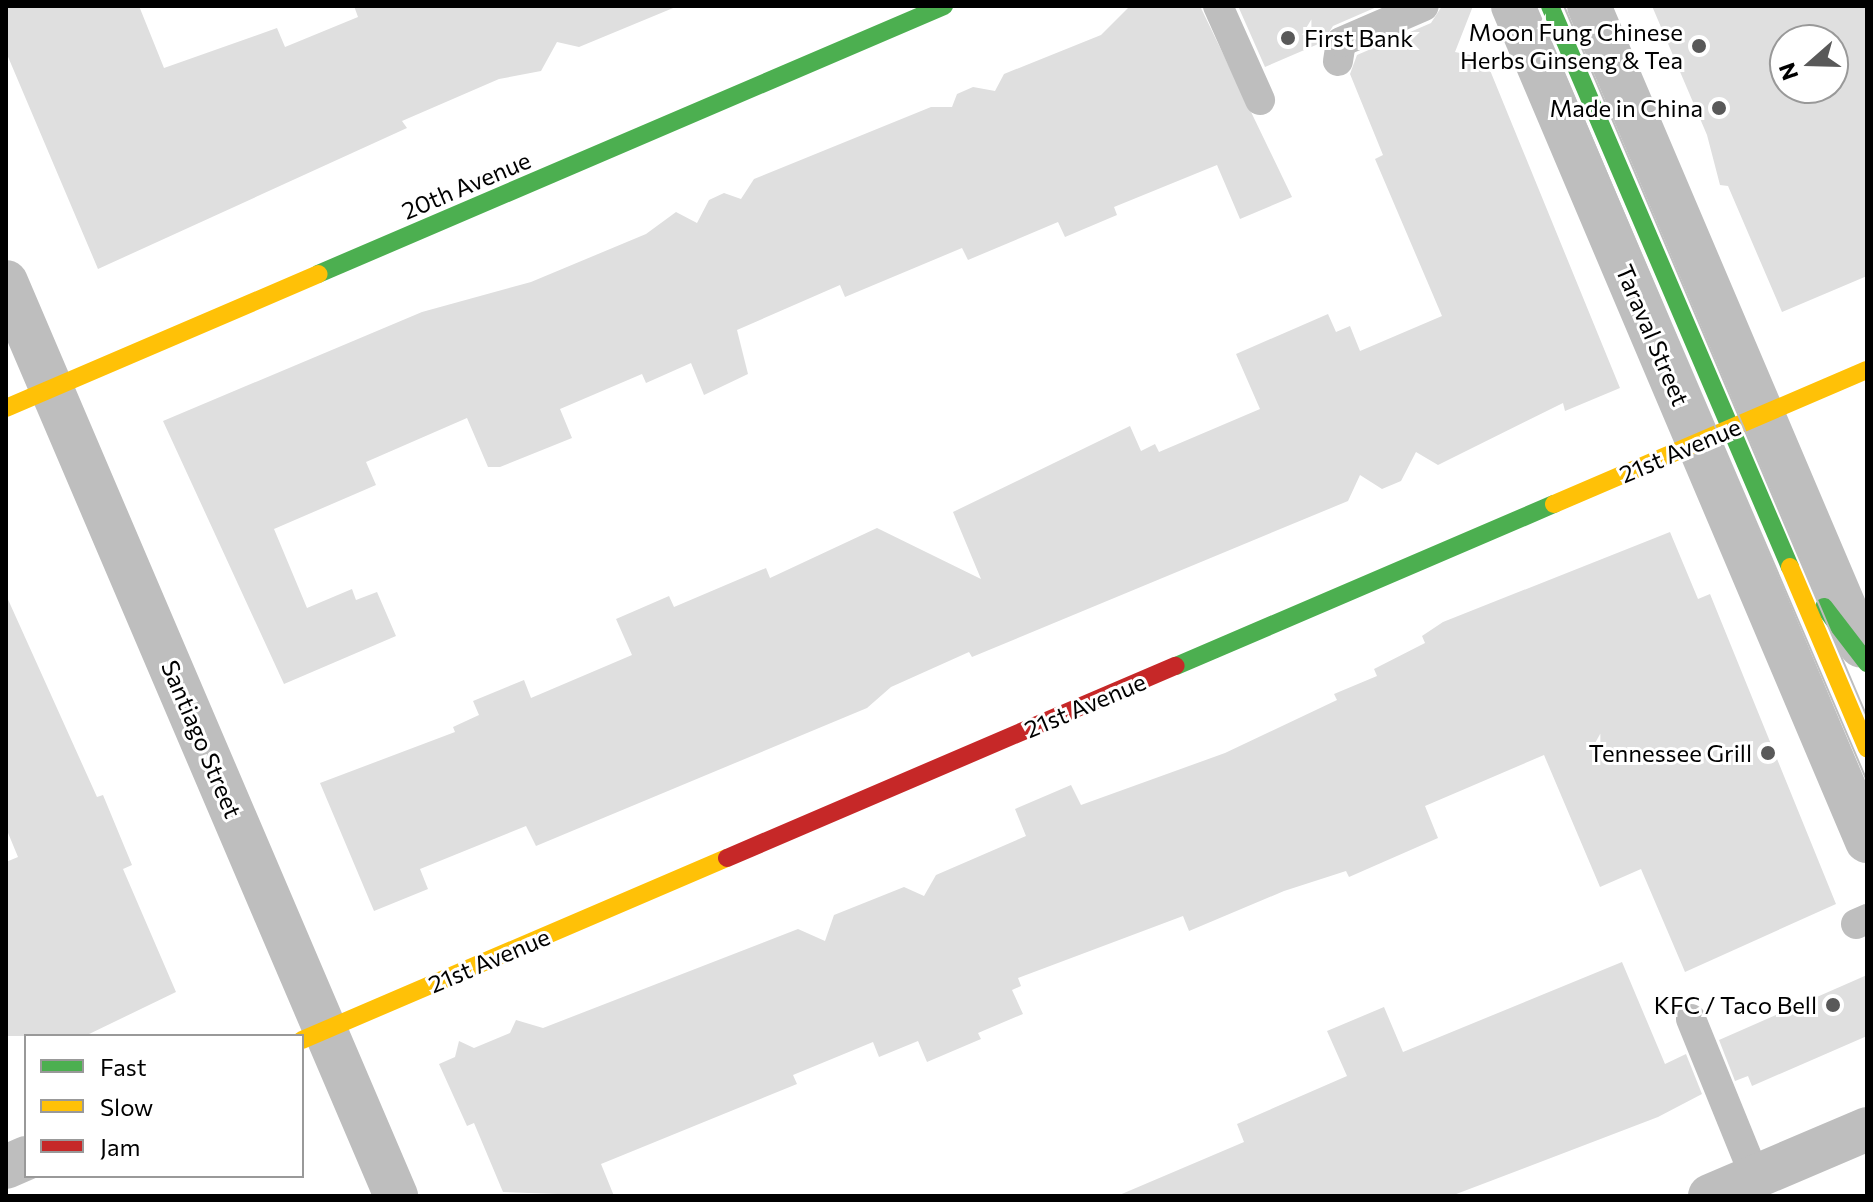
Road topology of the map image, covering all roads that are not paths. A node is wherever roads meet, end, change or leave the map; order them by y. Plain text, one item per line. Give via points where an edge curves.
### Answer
1 (944, 6) edge
2 (1218, 6) edge
3 (1424, 6) edge
4 (1513, 6) edge
5 (1550, 6) edge
6 (1589, 6) edge
7 (1338, 61) dead end
8 (1260, 100) dead end
9 (6, 282) edge
10 (1867, 370) edge
11 (51, 388) junction
12 (6, 408) edge
13 (1730, 428) junction
14 (1786, 557) junction
15 (1867, 661) edge
16 (1867, 748) edge
17 (1867, 841) edge
18 (1691, 1019) dead end
19 (314, 1035) edge
20 (1867, 1129) edge
21 (1755, 1177) junction
22 (396, 1196) edge
23 (1710, 1196) edge

1 - 11 street, 20th Avenue
2 - 8 lane
3 - 7 lane via 1341,42
4 - 13 street, Taraval Street
5 - 13 street, Taraval Street
6 - 13 street, Taraval Street
9 - 11 street, Santiago Street
10 - 13 street, 21st Avenue
11 - 12 street, 20th Avenue
11 - 19 street, Santiago Street
13 - 14 street, Taraval Street
13 - 15 street, Taraval Street
13 - 17 street, Taraval Street
13 - 19 street, 21st Avenue
14 - 15 street, Taraval Street
14 - 16 street, Taraval Street
18 - 21 lane
19 - 22 street, Santiago Street
20 - 21 street
21 - 23 street

